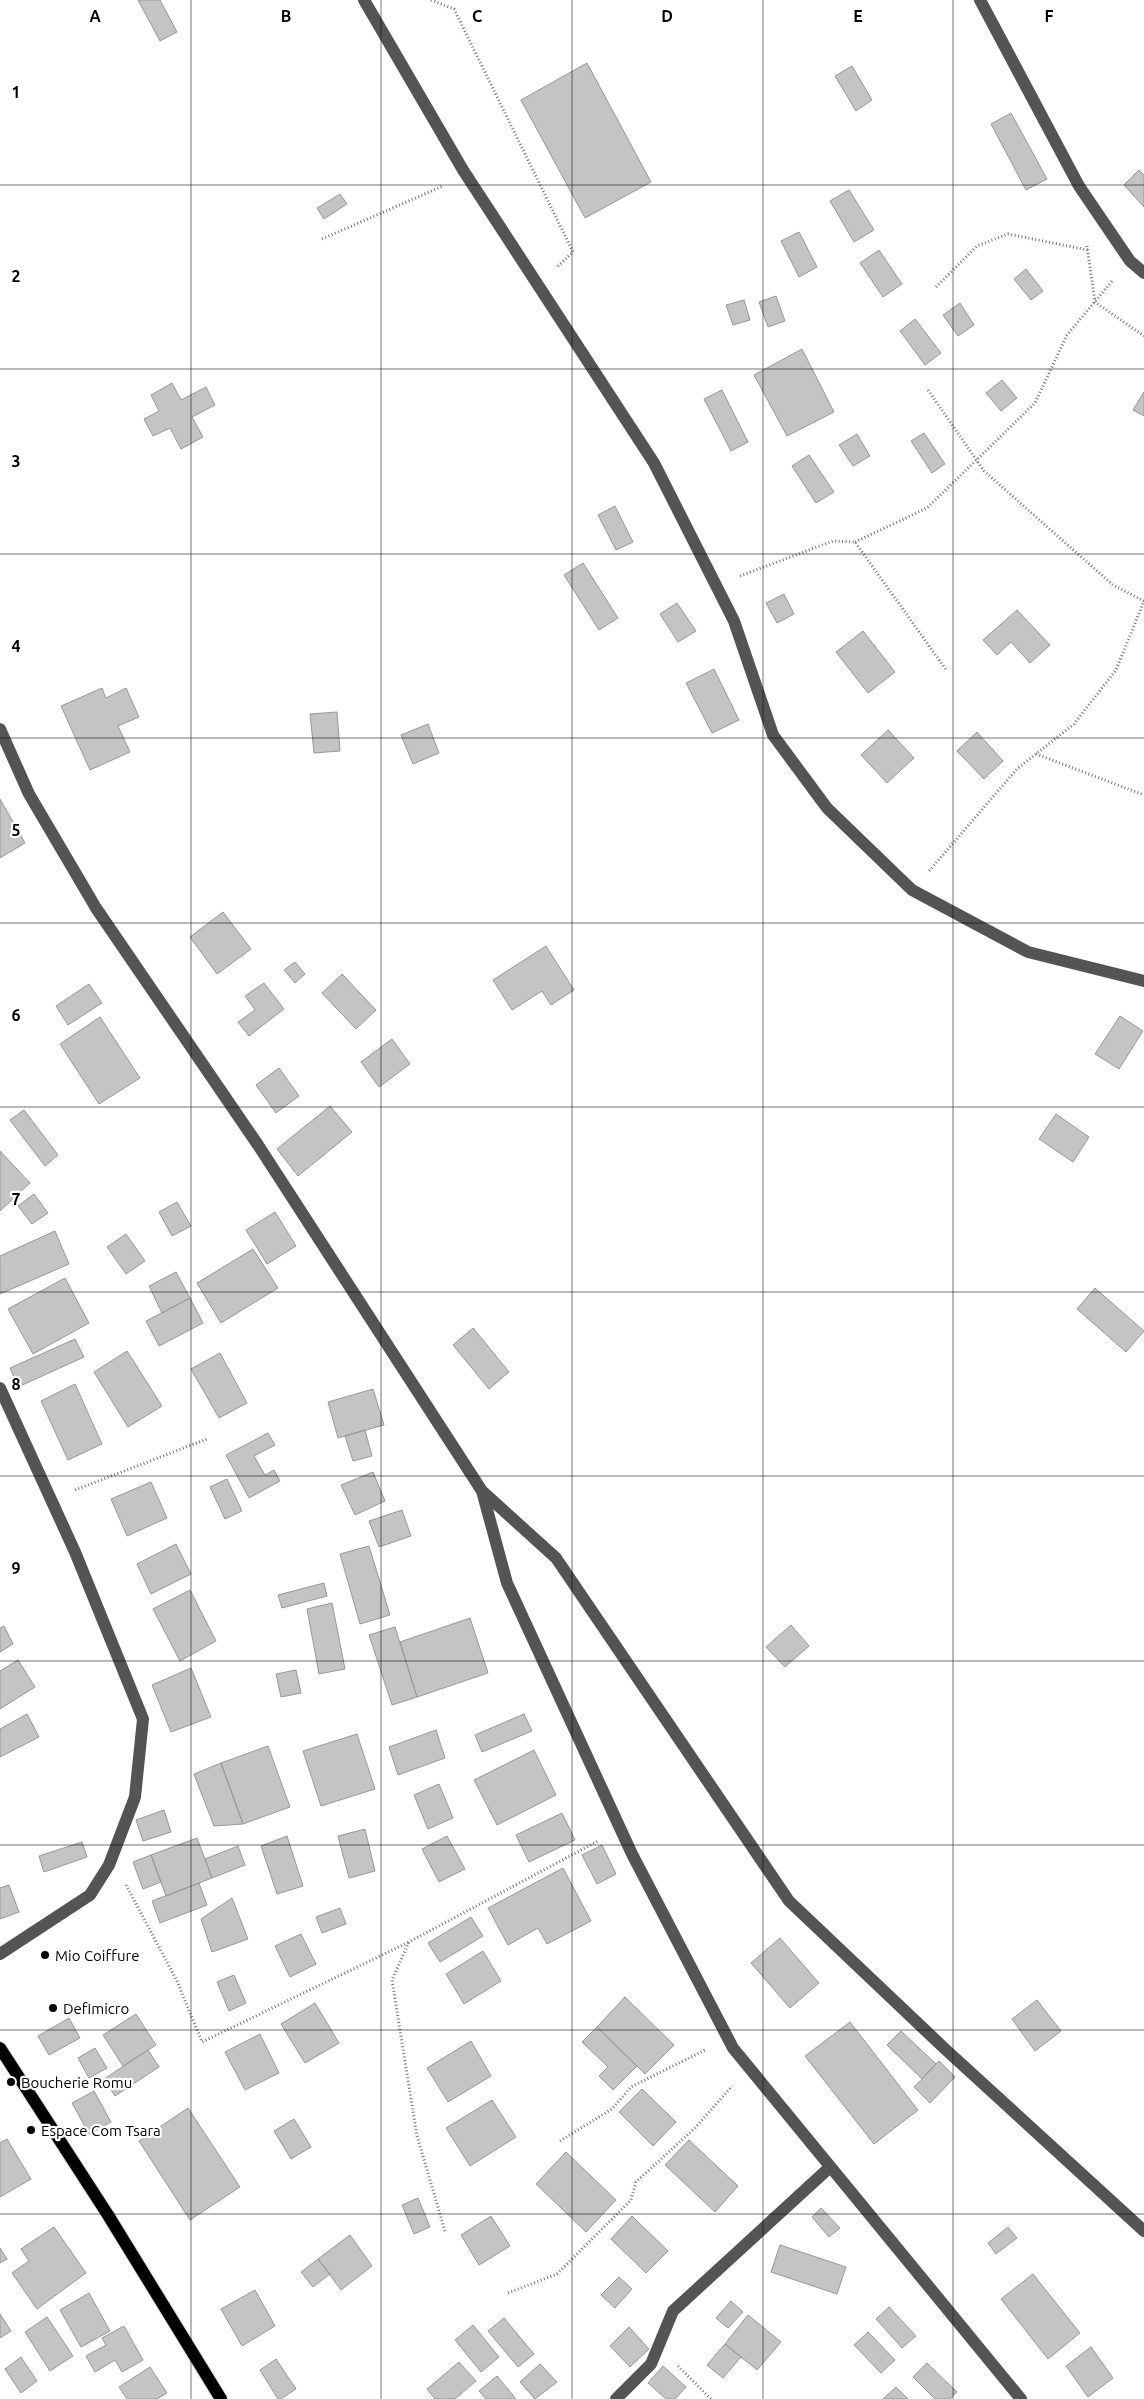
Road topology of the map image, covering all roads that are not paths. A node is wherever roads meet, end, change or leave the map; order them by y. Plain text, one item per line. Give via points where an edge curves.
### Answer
1 (364, 0) edge
2 (980, 0) edge
3 (1144, 274) edge
4 (0, 729) edge
5 (1144, 981) edge
6 (0, 1388) edge
7 (482, 1490) junction
8 (0, 1954) edge
9 (0, 2048) edge
10 (829, 2168) junction
11 (1144, 2231) edge
12 (221, 2399) edge
13 (616, 2399) edge
14 (1021, 2399) edge

1 - 5 street via 463,170 654,464 734,621 773,735 827,808 912,890 1028,952
2 - 3 street via 1079,186 1130,261
4 - 7 street via 29,794 96,908 258,1145
6 - 8 street via 75,1552 143,1719 134,1797 109,1865 90,1895
7 - 10 street via 507,1583 621,1829 728,2038 748,2068
7 - 11 street via 556,1558 789,1901
9 - 12 main road
10 - 13 street via 673,2311 651,2364
10 - 14 street

